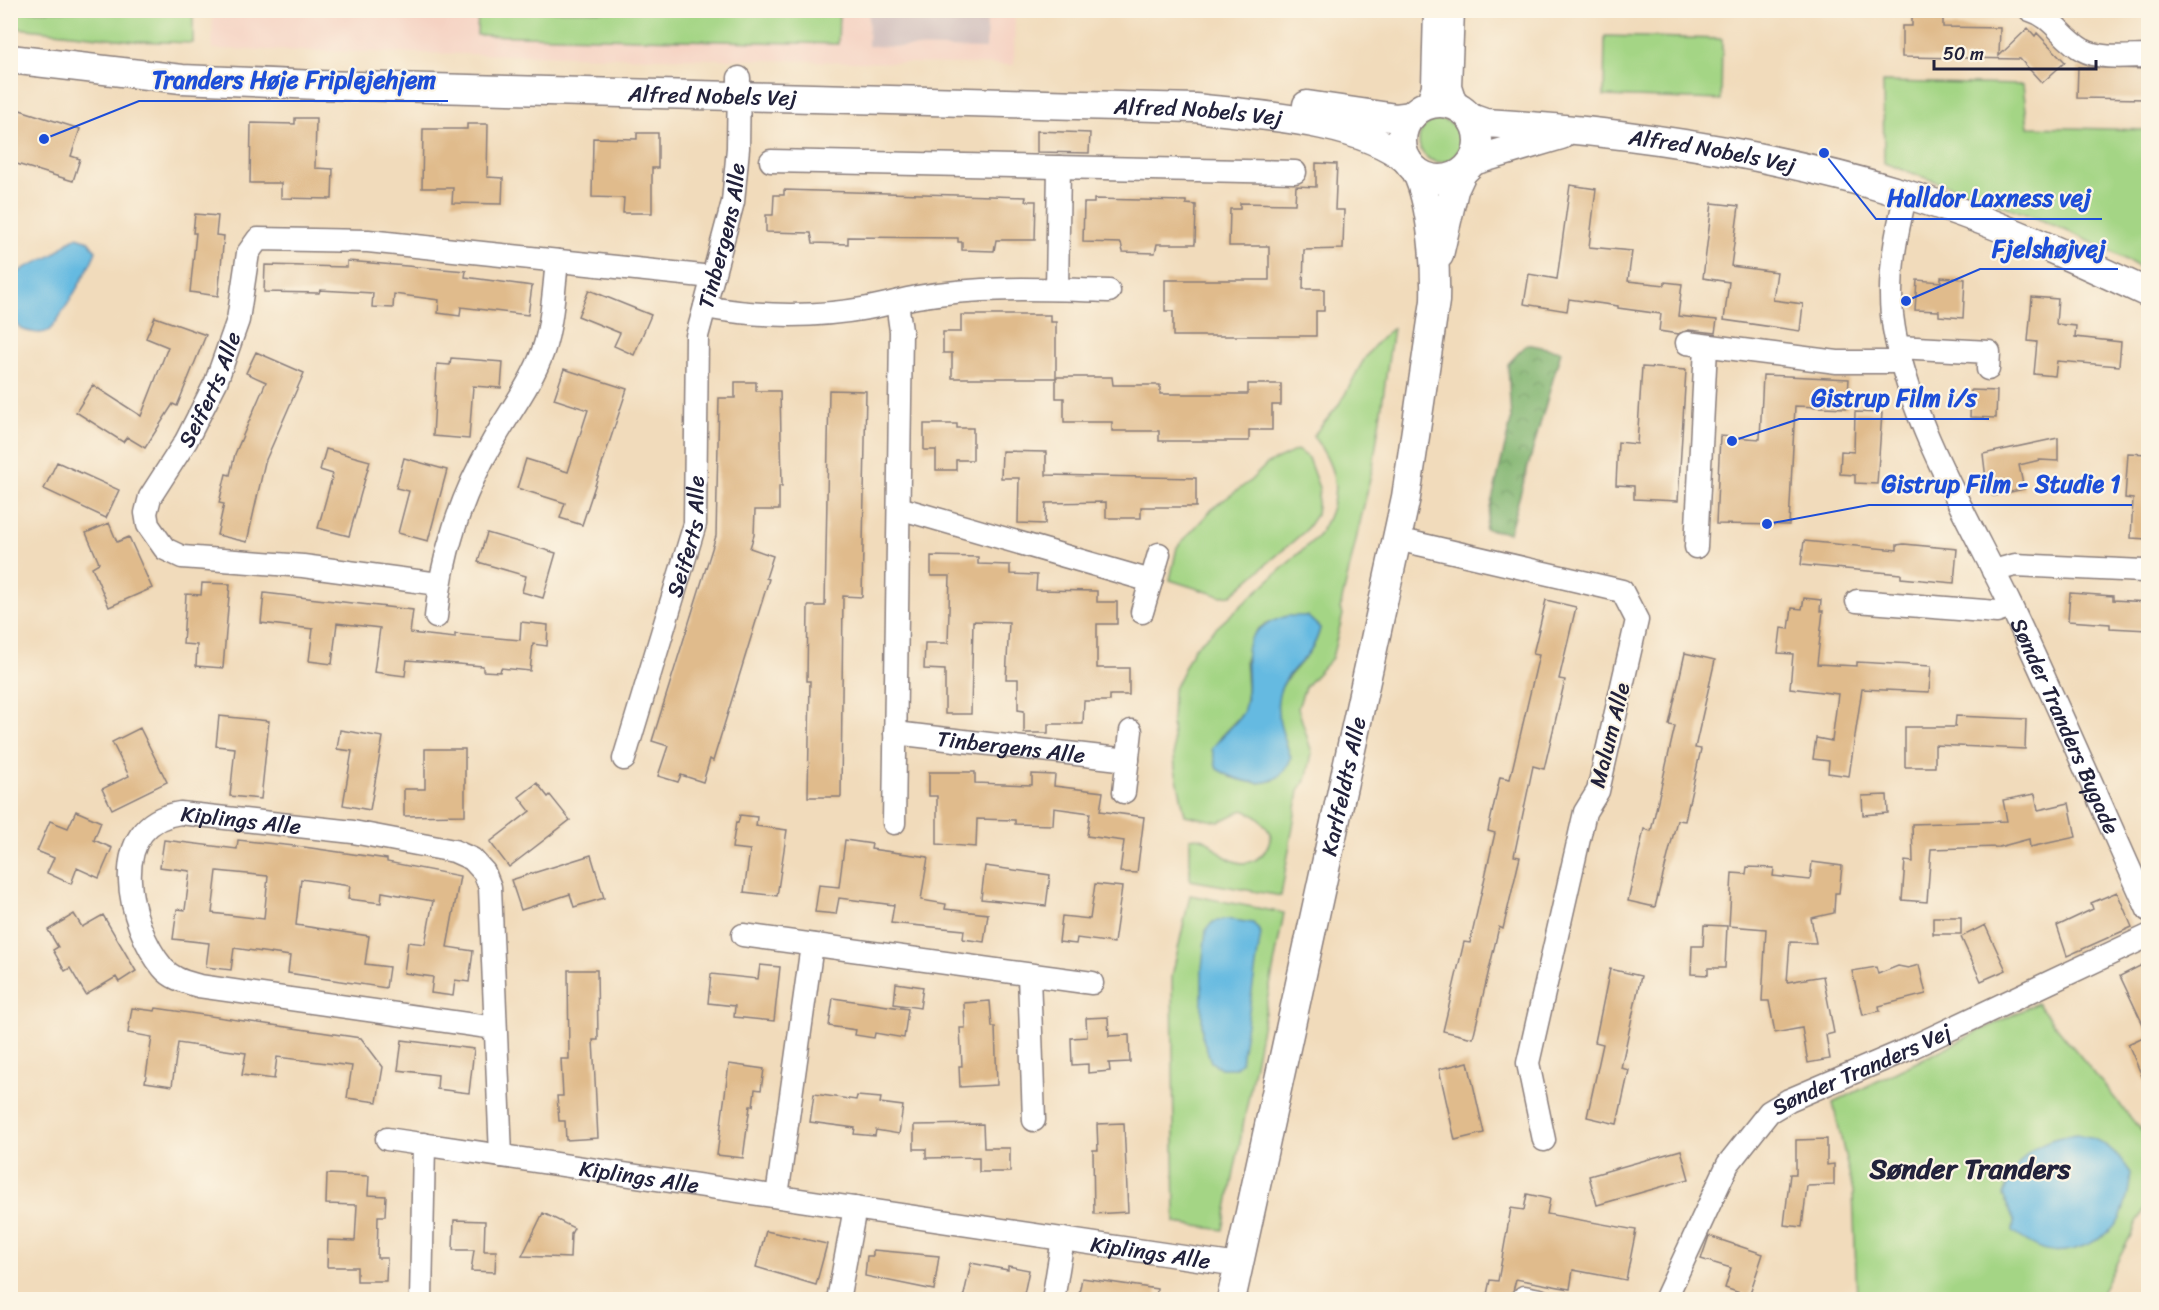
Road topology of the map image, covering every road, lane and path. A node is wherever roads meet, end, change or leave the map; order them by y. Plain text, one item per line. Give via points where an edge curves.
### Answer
1 (1435, 10) edge
2 (1452, 10) edge
3 (2030, 10) edge
4 (10, 40) edge
5 (2148, 56) edge
6 (10, 59) edge
7 (739, 87) junction
8 (1419, 110) junction
9 (1464, 113) junction
10 (1578, 131) junction
11 (771, 161) dead end
12 (1411, 166) junction
13 (1059, 167) junction
14 (1468, 167) junction
15 (1295, 172) dead end
16 (1906, 194) junction
17 (557, 261) junction
18 (1436, 269) junction
19 (712, 277) junction
20 (1057, 290) junction
21 (1109, 291) dead end
22 (2148, 293) edge
23 (897, 302) junction
24 (705, 307) junction
25 (1900, 355) junction
26 (1988, 369) dead end
27 (899, 508) junction
28 (1397, 539) junction
29 (1696, 547) dead end
30 (1159, 554) dead end
31 (1994, 571) junction
32 (2143, 571) dead end
33 (1151, 581) junction
34 (439, 584) junction
35 (1857, 601) dead end
36 (2011, 607) junction
37 (1142, 612) dead end
38 (436, 617) dead end
39 (1131, 730) dead end
40 (895, 733) junction
41 (624, 759) dead end
42 (1128, 760) junction
43 (1124, 792) dead end
44 (894, 823) dead end
45 (2148, 910) edge
46 (743, 935) dead end
47 (2148, 936) edge
48 (812, 945) junction
49 (1029, 975) junction
50 (1092, 983) dead end
51 (495, 1028) junction
52 (1034, 1120) dead end
53 (387, 1139) dead end
54 (1545, 1140) dead end
55 (424, 1144) junction
56 (501, 1156) junction
57 (777, 1196) junction
58 (855, 1208) junction
59 (1063, 1239) junction
60 (1239, 1265) junction
61 (421, 1299) edge
62 (838, 1299) edge
63 (1053, 1299) edge
64 (1231, 1299) edge
65 (1665, 1299) edge

1 - 8 street via 1433,86
2 - 9 street via 1450,86
3 - 5 street via 2051,20 2075,44 2091,53
4 - 7 street, Alfred Nobels Vej via 143,58 246,65
6 - 7 street, Alfred Nobels Vej via 193,80
7 - 8 street, Alfred Nobels Vej via 1175,88 1241,93 1386,117
7 - 12 street, Alfred Nobels Vej via 1195,108 1277,117 1350,133 1391,147
7 - 19 street, Tinbergens Alle via 733,202
8 - 9 street via 1448,103
8 - 12 street via 1402,137
9 - 10 street, Alfred Nobels Vej via 1485,123
9 - 14 street via 1479,139
10 - 14 street, Alfred Nobels Vej
10 - 16 street, Alfred Nobels Vej via 1651,138 1812,169
11 - 13 street, Tinbergens Alle
12 - 14 street via 1439,180
12 - 18 street, Karlfeldts Alle via 1422,184
13 - 15 street, Tinbergens Alle
13 - 20 street
14 - 18 street, Karlfeldts Alle via 1454,190
16 - 22 street, Alfred Nobels Vej via 2024,236
16 - 25 street, Sønder Tranders Bygade via 1891,283
17 - 19 street, Seiferts Alle
17 - 34 street via 544,350 524,394 491,444 467,494
17 - 34 street, Seiferts Alle via 368,241 258,239 248,253 238,320 216,382 186,441 150,497 148,525 165,549 182,557 303,566
18 - 28 street, Karlfeldts Alle via 1433,318
19 - 24 street, Tinbergens Alle
20 - 21 street, Tinbergens Alle
20 - 23 street, Tinbergens Alle via 996,289
23 - 24 street, Tinbergens Alle via 801,316 753,315
23 - 27 street via 901,331
24 - 41 street, Seiferts Alle via 695,365 695,524
25 - 26 street via 1989,352
25 - 29 street via 1837,362 1697,345
25 - 31 street, Sønder Tranders Bygade via 1916,409
27 - 33 street
27 - 40 street
28 - 54 street, Malum Alle via 1622,591 1637,620 1598,791 1585,812 1528,1063
28 - 60 street, Karlfeldts Alle
30 - 33 street
31 - 32 street via 2015,565
31 - 36 street, Sønder Tranders Bygade
33 - 37 street
34 - 38 street
35 - 36 street, Sønder Tranders Bygade via 1997,612
36 - 45 street, Sønder Tranders Bygade
39 - 42 street
40 - 42 street, Tinbergens Alle
40 - 44 street
42 - 43 street
46 - 48 street
47 - 65 street, Sønder Tranders Vej via 1906,1050 1789,1100 1769,1113 1728,1164
48 - 49 street
48 - 57 street
49 - 50 street
49 - 52 street
51 - 51 street, Kiplings Alle via 180,981 164,968 137,922 131,902 129,880 140,835 165,815 180,813 353,832 454,851 472,859 484,872 490,887
51 - 56 street, Kiplings Alle
53 - 55 street, Kiplings Alle
55 - 56 street, Kiplings Alle
55 - 61 street
56 - 57 street, Kiplings Alle
57 - 58 street, Kiplings Alle
58 - 59 street, Kiplings Alle
58 - 62 street
59 - 60 street, Kiplings Alle
59 - 63 street, Kiplings Alle
60 - 64 street, Karlfeldts Alle

